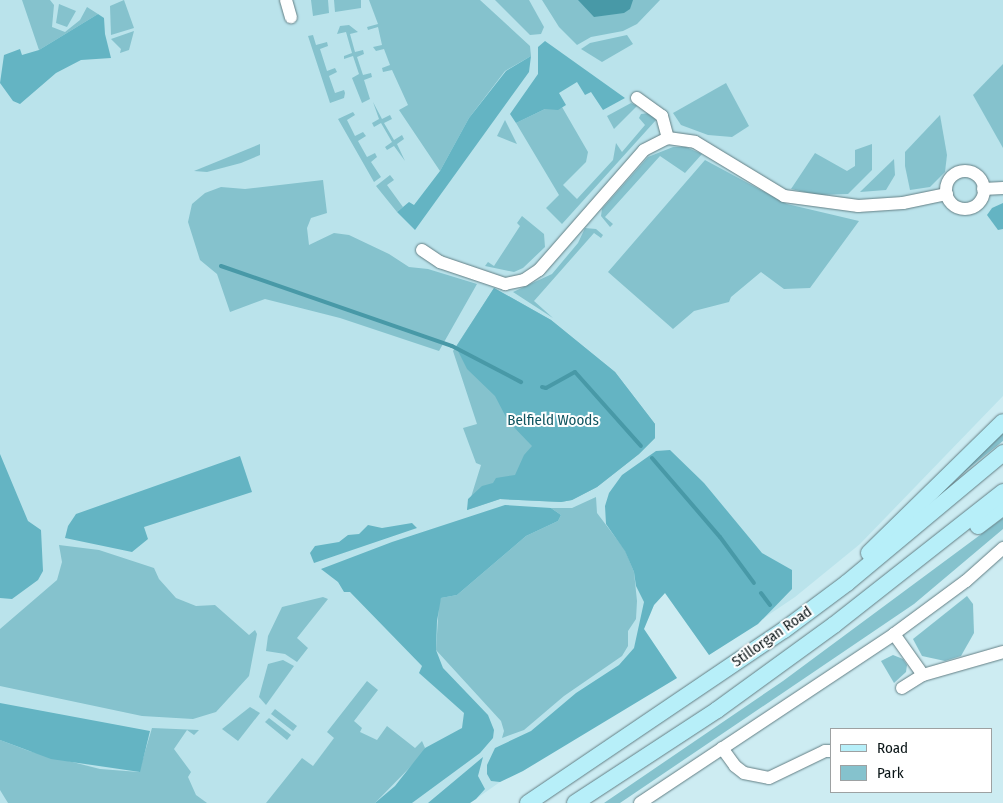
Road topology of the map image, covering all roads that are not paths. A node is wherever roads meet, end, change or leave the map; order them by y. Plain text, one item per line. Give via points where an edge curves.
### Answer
1 (286, 0) edge
2 (290, 17) dead end
3 (637, 98) dead end
4 (668, 138) junction
5 (1003, 188) edge
6 (984, 190) junction
7 (947, 194) junction
8 (422, 250) dead end
9 (1003, 422) edge
10 (1003, 453) edge
11 (1003, 492) edge
12 (1003, 507) edge
13 (1003, 548) edge
14 (834, 625) junction
15 (784, 630) junction
16 (894, 634) junction
17 (1003, 652) edge
18 (923, 675) junction
19 (902, 688) dead end
20 (722, 748) junction
21 (830, 751) edge
22 (528, 803) edge
23 (575, 803) edge
24 (640, 803) edge

1 - 2 street
3 - 4 street via 662,116
4 - 7 street via 695,142 784,196 858,206 894,204
4 - 8 street via 644,150 538,270 524,280 505,284 440,262
5 - 6 street
6 - 7 street via 980,201 969,208 958,207
6 - 7 street via 980,178 965,171 950,178
9 - 15 main road
10 - 15 main road, Stillorgan Road via 847,583
11 - 14 main road, Stillorgan Road
12 - 14 main road
13 - 16 street via 966,581
14 - 23 main road, Stillorgan Road via 717,710
15 - 22 main road, Stillorgan Road
16 - 18 street
16 - 20 street
17 - 18 street
18 - 19 street
20 - 21 street via 744,773 769,778
20 - 24 street

